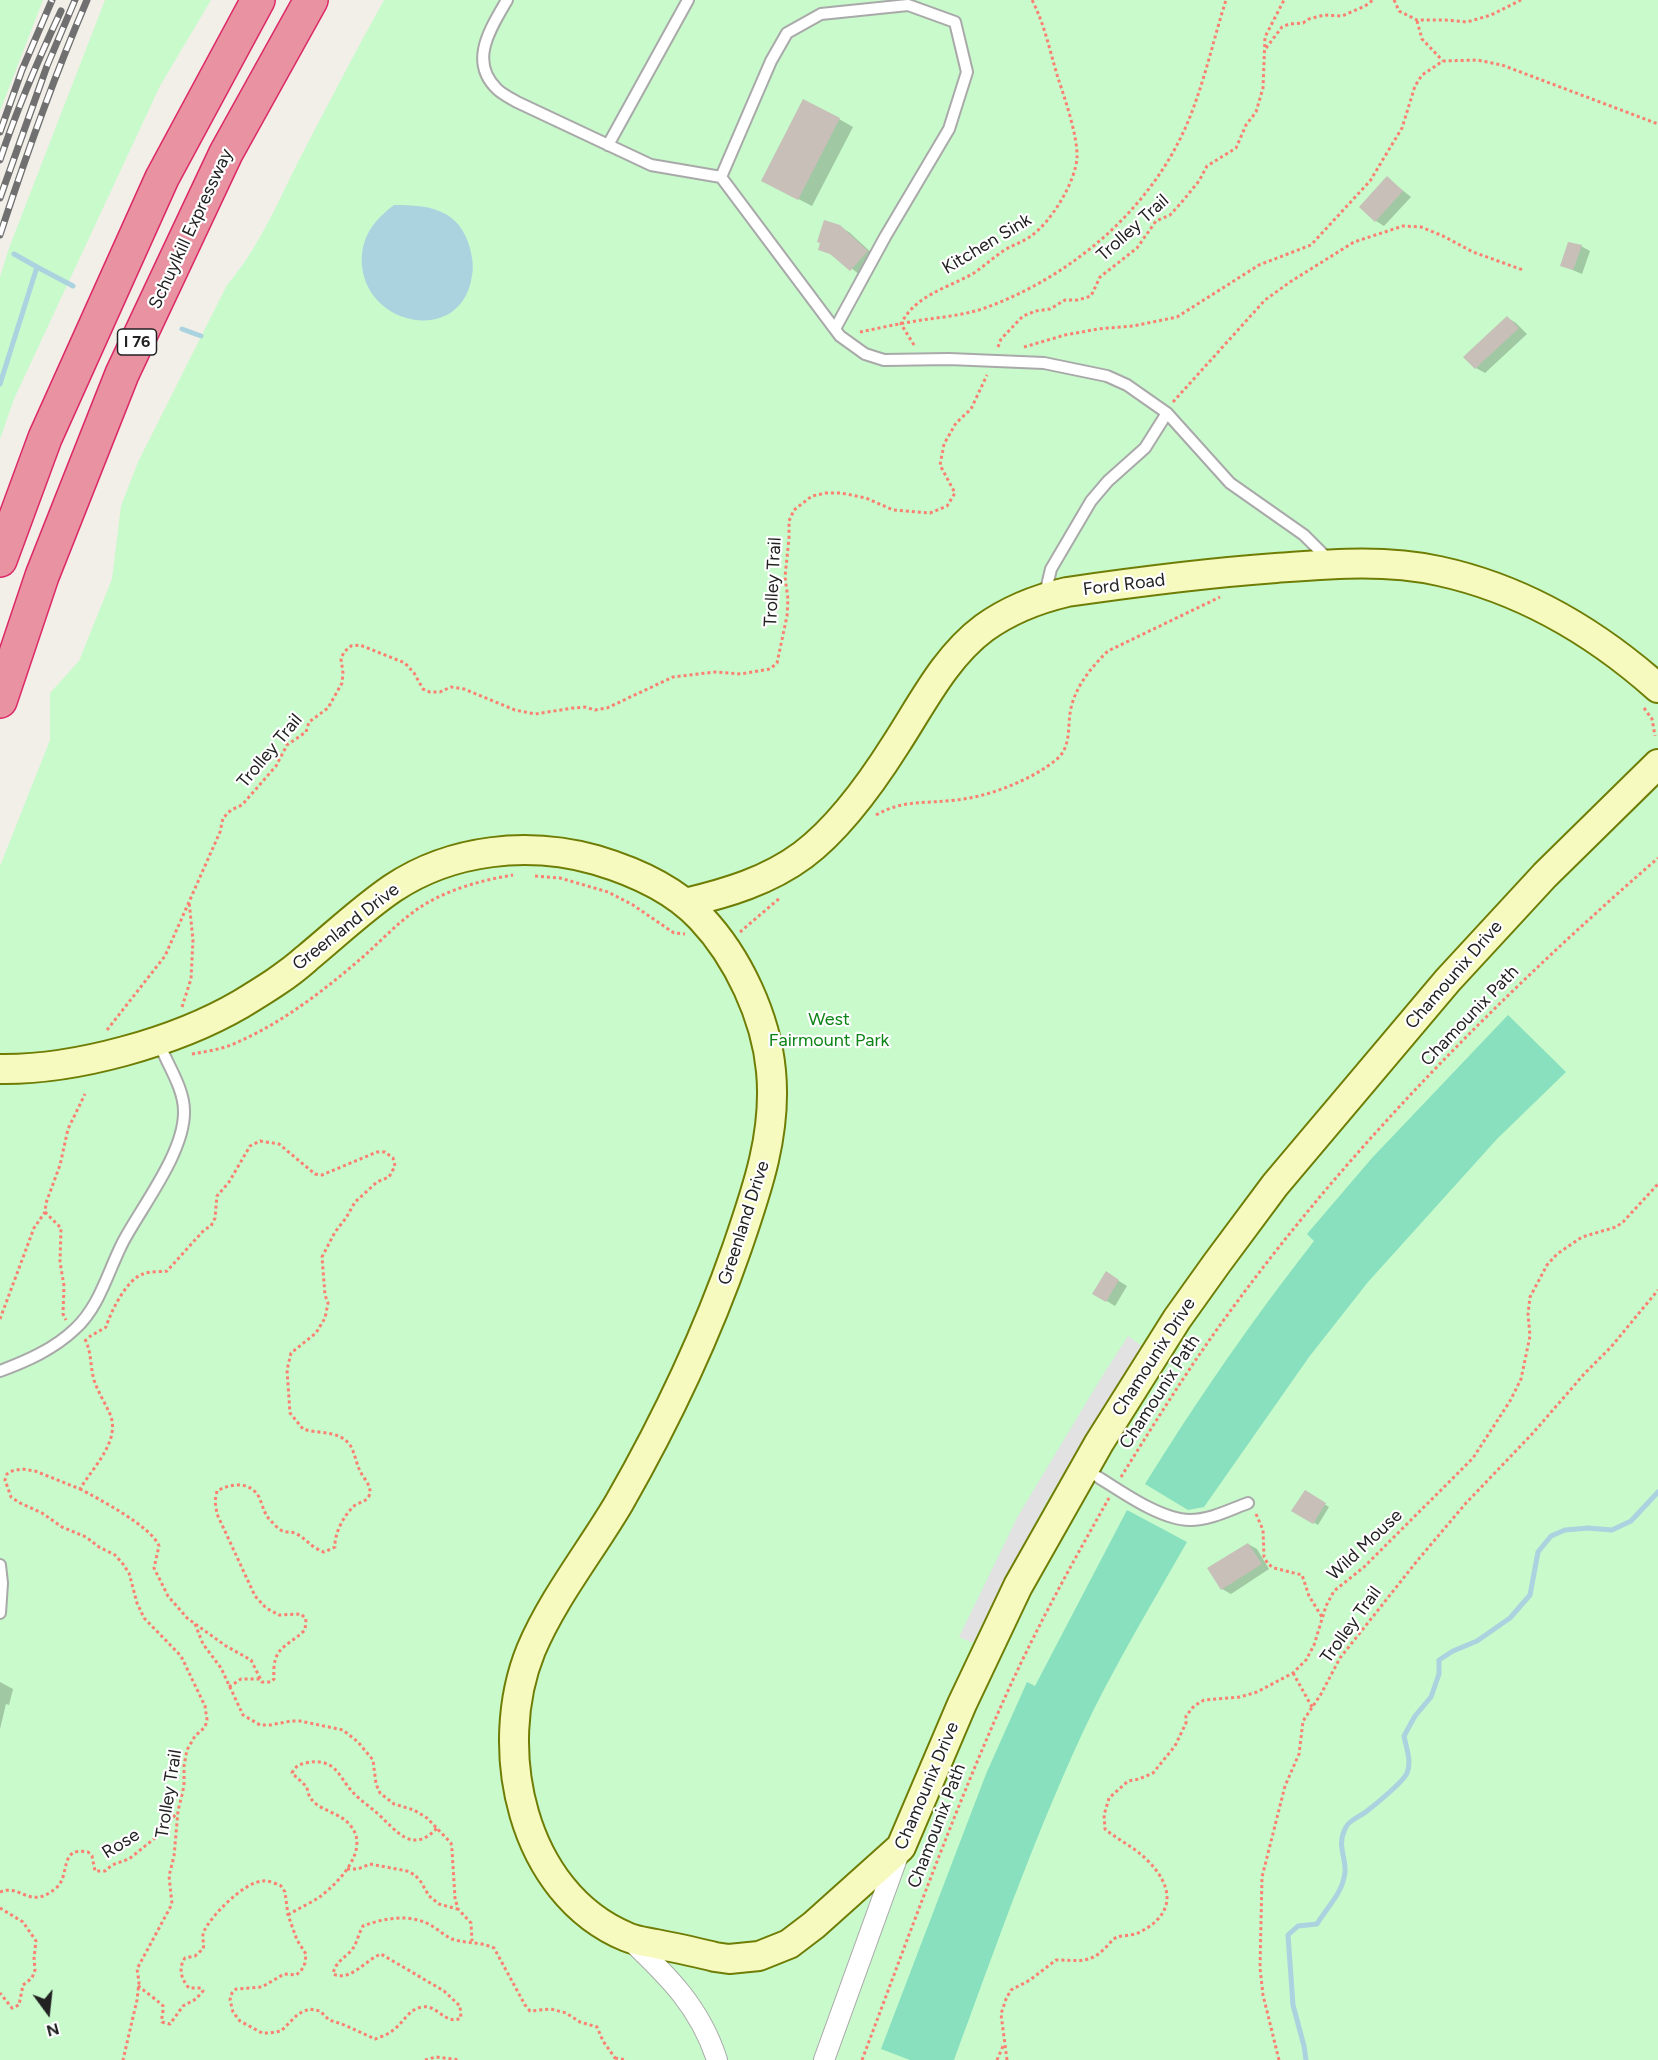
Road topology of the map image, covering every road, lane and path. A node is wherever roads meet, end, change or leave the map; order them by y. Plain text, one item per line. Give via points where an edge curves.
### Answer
1 (258, 0) edge
2 (311, 0) edge
3 (507, 0) edge
4 (688, 0) edge
5 (1032, 0) edge
6 (1226, 0) edge
7 (1284, 0) edge
8 (1372, 0) edge
9 (1394, 0) edge
10 (1521, 0) edge
11 (1417, 20) junction
12 (1264, 49) junction
13 (1443, 61) junction
14 (1658, 124) edge
15 (608, 145) junction
16 (721, 177) junction
17 (1523, 270) dead end
18 (900, 324) junction
19 (838, 332) junction
20 (993, 360) junction
21 (1016, 360) junction
22 (924, 361) junction
23 (1167, 413) junction
24 (0, 560) edge
25 (1332, 564) junction
26 (1221, 596) dead end
27 (1044, 597) junction
28 (1650, 697) edge
29 (0, 701) edge
30 (1656, 736) dead end
31 (1658, 764) edge
32 (872, 817) dead end
33 (1658, 858) edge
34 (514, 875) dead end
35 (525, 875) dead end
36 (785, 894) dead end
37 (189, 899) junction
38 (685, 903) junction
39 (687, 933) dead end
40 (733, 935) dead end
41 (107, 1030) dead end
42 (176, 1042) junction
43 (0, 1069) edge
44 (85, 1094) dead end
45 (1658, 1184) edge
46 (1658, 1290) edge
47 (0, 1320) edge
48 (85, 1339) dead end
49 (0, 1371) edge
50 (97, 1462) dead end
51 (1098, 1477) dead end
52 (1115, 1488) junction
53 (80, 1489) junction
54 (1248, 1503) joint
55 (0, 1565) edge
56 (0, 1614) edge
57 (1322, 1617) junction
58 (194, 1622) junction
59 (1293, 1673) junction
60 (260, 1679) junction
61 (230, 1687) junction
62 (1312, 1707) junction
63 (178, 1811) junction
64 (437, 1828) junction
65 (901, 1847) junction
66 (347, 1869) junction
67 (0, 1892) edge
68 (0, 1908) edge
69 (458, 1909) junction
70 (288, 1915) junction
71 (629, 1939) junction
72 (472, 1941) junction
73 (138, 1986) junction
74 (0, 1994) edge
75 (1004, 2045) junction
76 (614, 2059) edge
77 (123, 2060) edge
78 (425, 2060) edge
79 (460, 2060) edge
80 (627, 2060) edge
81 (717, 2060) edge
82 (824, 2060) edge
83 (862, 2060) edge
84 (997, 2060) edge
85 (1007, 2060) edge
86 (1279, 2060) edge

1 - 24 highway, I 76 via 162,178 45,438
2 - 29 highway, Schuylkill Expressway / I 76 via 226,153 122,374 42,576
3 - 15 lane via 491,28 483,54 484,72 498,90 517,102
4 - 15 lane
5 - 18 path, Kitchen Sink via 1045,30 1072,126 1077,158 1071,179 1045,225 973,273 939,289 906,313
6 - 18 path via 1179,141 1163,169 1117,224 1065,267 1010,298 960,315
7 - 12 path, Trolley Trail via 1265,37
8 - 12 path via 1342,16 1324,15 1282,27
9 - 11 path via 1399,11
10 - 11 path via 1467,22
11 - 13 path via 1422,39
12 - 20 path, Trolley Trail via 1263,88 1256,112 1236,148 1208,166 1170,215 1156,221 1137,248 1100,277 1091,296 1065,300 1050,309 1023,316 1001,339
13 - 14 path via 1502,64
13 - 21 path via 1422,75 1415,86 1402,128 1370,181 1311,245 1259,265 1177,317 1035,342 1024,347
15 - 16 lane via 651,165
16 - 19 lane
16 - 19 lane via 771,60 787,33 821,14 908,5 955,22 967,72 949,129 885,237
17 - 23 path via 1421,227 1402,226 1354,242 1265,300 1174,400
18 - 19 path
18 - 22 path
19 - 22 lane via 865,354 884,360
20 - 21 lane
20 - 22 lane
20 - 37 path, Trolley Trail via 976,401 944,444 940,465 955,493 947,506 930,513 893,510 866,498 826,492 812,496 794,510 789,521 785,577 787,616 777,663 770,669 673,677 607,708 535,714 464,689 451,687 430,692 423,689 405,663 360,645 351,646 341,659 342,683 328,708 309,722 306,732 287,745 276,766 242,805 223,818
21 - 23 lane via 1107,376 1143,394
23 - 25 lane via 1230,483 1304,535
23 - 27 lane via 1145,448 1092,501 1052,569
25 - 27 street, Ford Road via 1236,571
25 - 28 street, Ford Road via 1440,571 1526,599 1598,640
26 - 32 path via 1107,651 1093,664 1071,707 1065,747 1059,758 1046,767 981,796 900,804
27 - 38 street, Ford Road via 1004,616 966,644 923,700 871,782 804,854 756,882
28 - 30 path
31 - 65 street, Chamounix Drive via 1545,874 1448,980 1275,1185 1203,1281 1099,1443 1018,1586
33 - 52 path, Chamounix Path via 1579,927 1470,1032 1356,1157 1223,1322
34 - 42 path via 465,886 425,904 290,1013 239,1042 216,1050
35 - 39 path via 560,878 608,892 674,933
36 - 40 path
37 - 41 path, Trolley Trail via 165,956
37 - 42 path via 191,979
38 - 42 street, Greenland Drive via 636,875 578,855 514,850 464,857 435,866 395,887 289,973
38 - 71 street, Greenland Drive via 725,950 760,1020 771,1068 768,1146 754,1202 705,1333 636,1474 532,1649 515,1722 519,1796 546,1864 590,1915
42 - 43 street, Greenland Drive via 68,1064
42 - 49 lane via 184,1112 176,1148 123,1243 97,1301 59,1342
44 - 47 path via 68,1129 45,1212 34,1228
45 - 57 path, Wild Mouse via 1623,1222 1582,1237 1547,1265 1530,1297 1530,1336 1521,1378 1510,1401 1473,1458 1364,1567 1334,1591
46 - 62 path, Trolley Trail via 1617,1341 1417,1561 1340,1658
48 - 60 path via 106,1327 135,1279 167,1271 211,1226 217,1196 250,1146 260,1141 279,1143 315,1174 322,1175 377,1152 393,1158 395,1166 389,1177 355,1202 330,1240 322,1257 328,1303 325,1318 316,1333 291,1353 286,1370 290,1413 303,1429 335,1435 350,1445 370,1494 342,1523 334,1536 335,1547 324,1552 269,1520 250,1487 238,1484 217,1491 217,1514 255,1596 279,1615 301,1614 306,1619 305,1630 278,1654 274,1679 267,1683
50 - 53 path
51 - 52 lane
52 - 54 lane via 1180,1519 1204,1518
52 - 83 path, Chamounix Path via 1002,1702
53 - 58 path via 135,1521 156,1540 154,1568 160,1583 177,1608
53 - 63 path, Trolley Trail via 22,1469 12,1470 5,1480 11,1497 115,1555 129,1573 144,1618 181,1656 205,1706 207,1720 187,1750
54 - 57 path via 1263,1530 1268,1564 1302,1575
55 - 56 lane
57 - 59 path, Wild Mouse via 1314,1645
58 - 60 path via 251,1660
58 - 61 path
59 - 62 path
59 - 75 path, Wild Mouse via 1257,1692 1204,1700 1194,1706 1175,1746 1153,1773 1128,1781 1108,1798 1105,1829 1146,1859 1164,1881 1168,1892 1166,1907 1155,1922 1139,1933 1117,1937 1090,1959 1056,1960 1011,1990 1001,2014
60 - 61 path via 241,1679
61 - 64 path via 243,1715 260,1725 300,1721 343,1730 373,1760 380,1793 394,1804 414,1810
62 - 86 path, Trolley Trail via 1303,1721 1299,1755 1285,1786 1262,1877 1260,1968
63 - 67 path, Rose via 155,1838 129,1859 105,1871 95,1871 88,1852 75,1852 69,1856 63,1878 55,1889 33,1898 13,1890
63 - 73 path, Trolley Trail via 169,1876 172,1904 139,1962
64 - 66 path via 419,1841 410,1840 368,1808 329,1765 318,1762 298,1766 292,1773 308,1787 312,1802 350,1825 357,1839 356,1852
64 - 69 path via 451,1843
65 - 71 street, Greenland Drive via 814,1925 773,1951 729,1959
65 - 82 street, Chamounix Drive
66 - 69 path via 370,1864 406,1871 439,1904
66 - 70 path via 321,1895
68 - 74 path via 28,1928 37,1946 35,1970 23,1985 19,2005 12,2008
69 - 72 path via 471,1923
70 - 72 path via 306,1954 301,1971 279,1976 262,1987 236,1989 230,2000 240,2021 262,2033 281,2031 297,2014 309,2009 375,2039 392,2032 413,2010 423,2006 448,2019 461,2018 460,2006 444,1991 381,1954 345,1976 336,1976 333,1970 356,1944 363,1926 382,1919 403,1918 431,1924 452,1939
70 - 73 path via 281,1886 264,1880 229,1900 205,1929 203,1950 185,1959 180,1970 189,1988 203,1991 183,2006 170,2024 162,2022 160,2002
71 - 81 street, Greenland Drive via 685,1996 707,2033
72 - 76 path via 494,1948 530,2011 551,2008 597,2027
73 - 77 path, Trolley Trail
75 - 84 path
75 - 85 path, Wild Mouse
76 - 80 path
78 - 79 path

